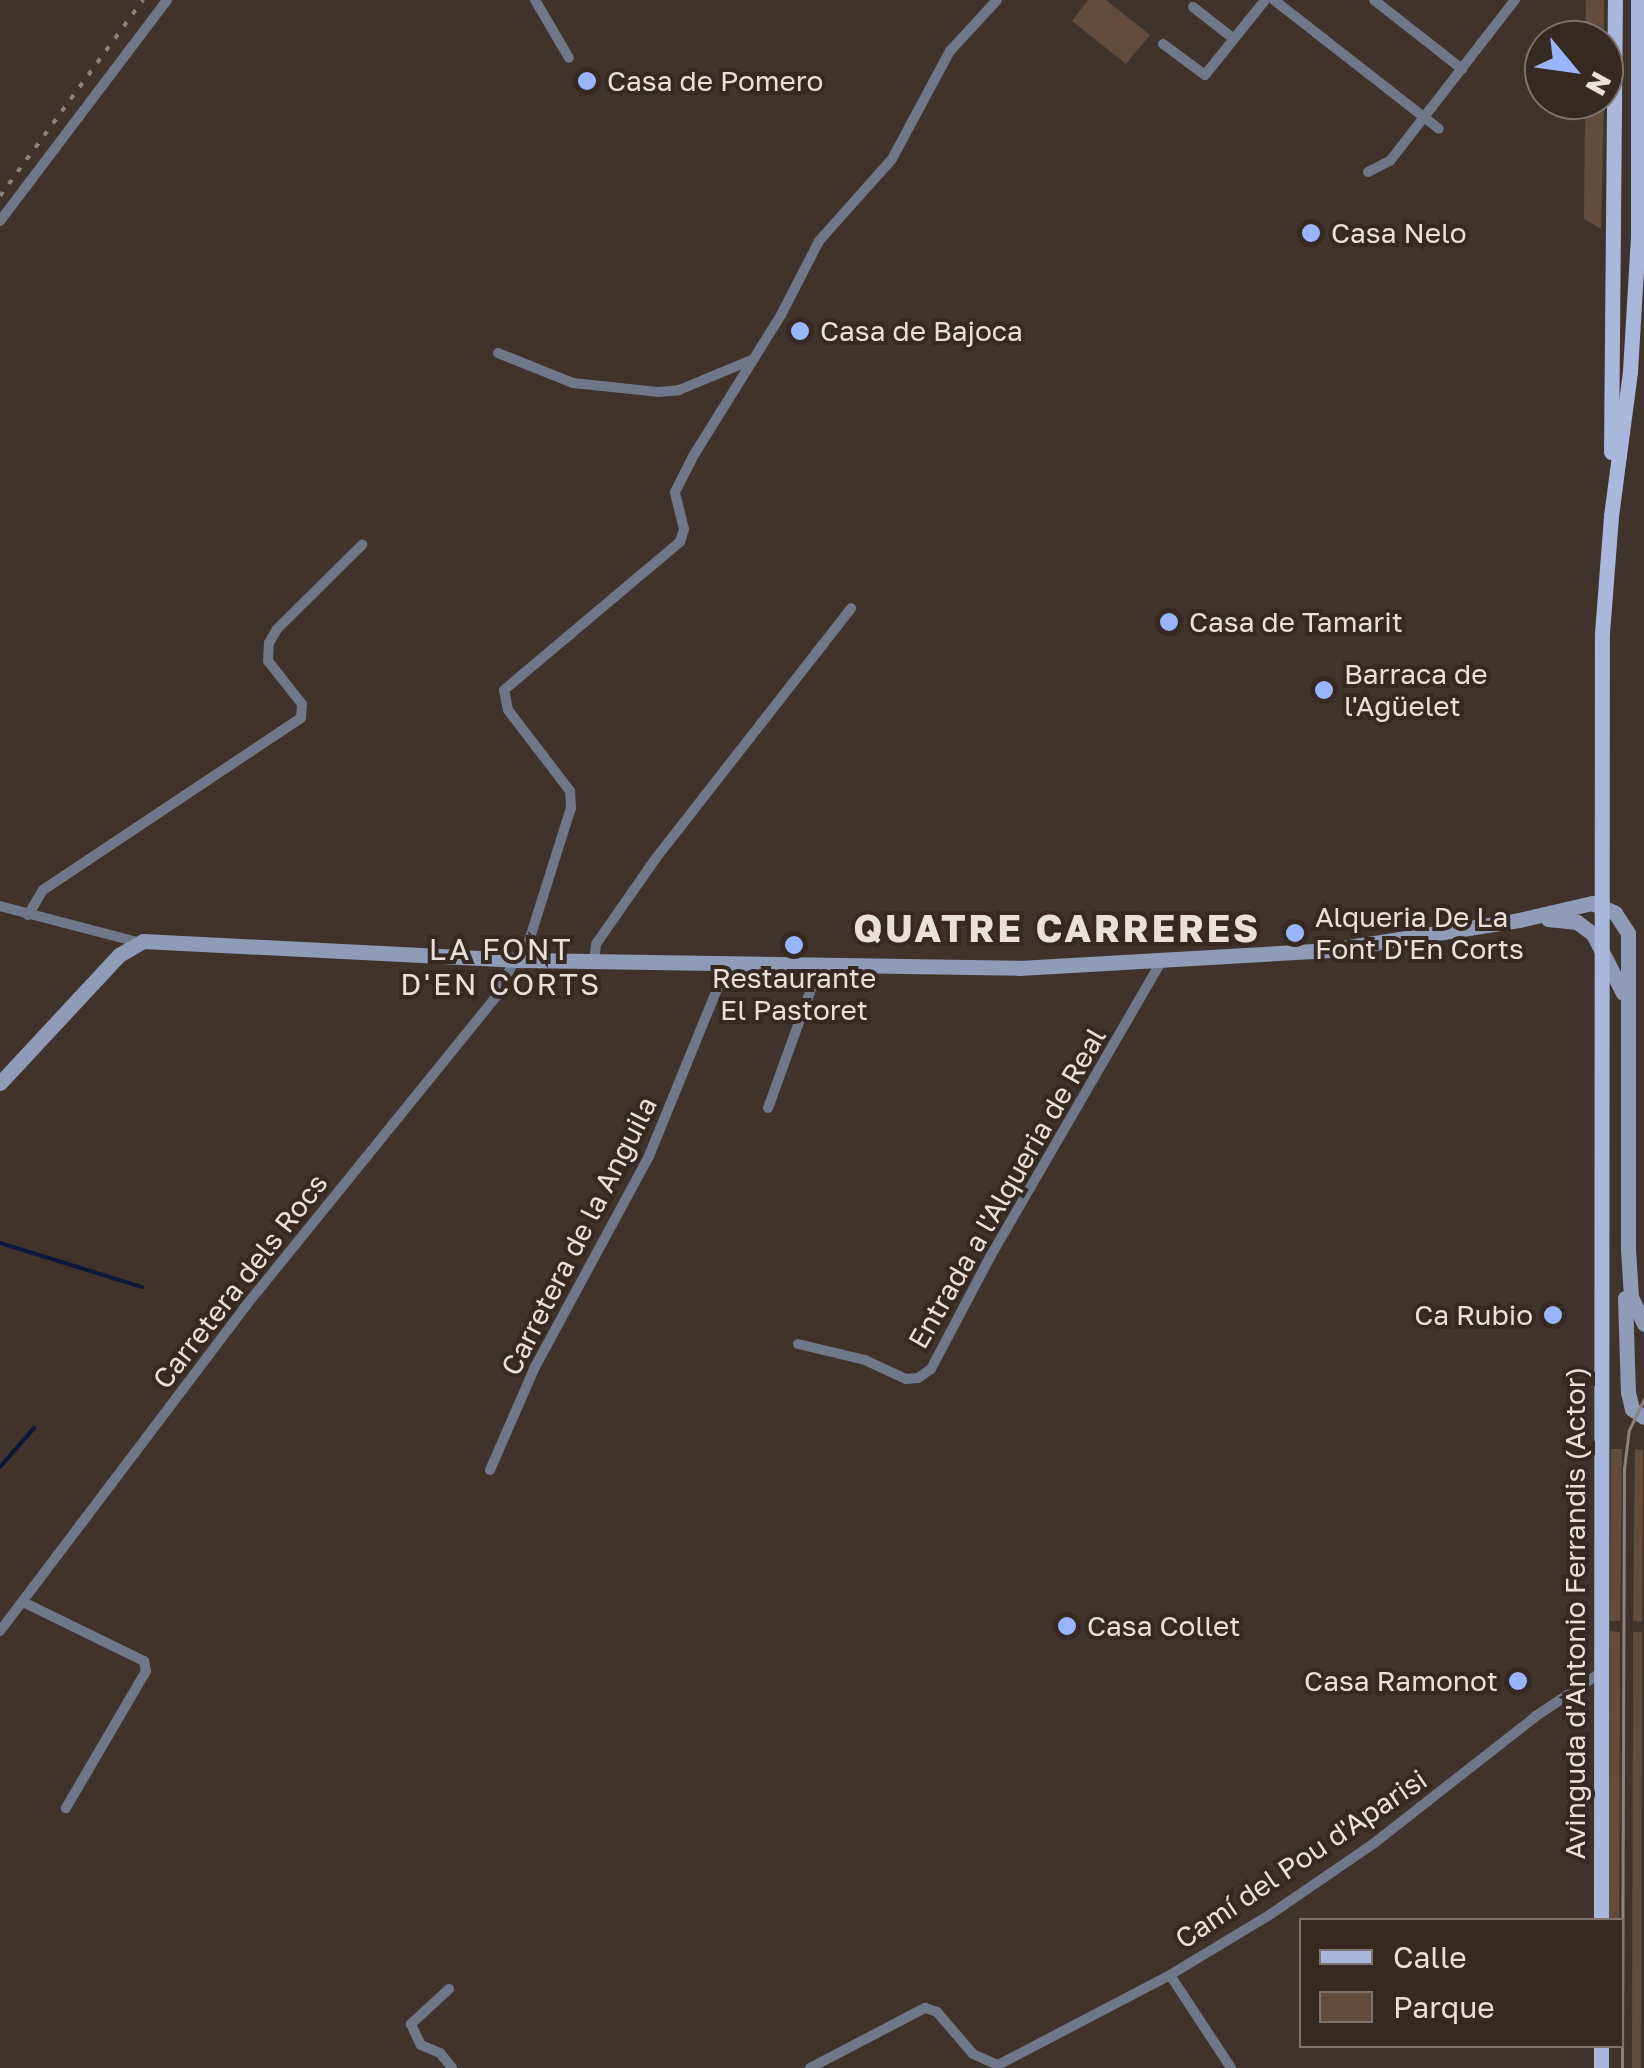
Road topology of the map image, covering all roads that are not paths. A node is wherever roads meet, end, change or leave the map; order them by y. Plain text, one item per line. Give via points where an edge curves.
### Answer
1 (168, 0) edge
2 (535, 0) edge
3 (997, 0) edge
4 (1265, 0) edge
5 (1274, 0) edge
6 (1374, 0) edge
7 (1516, 0) edge
8 (1615, 0) edge
9 (1638, 0) edge
10 (1192, 6) dead end
11 (1234, 39) junction
12 (1163, 44) dead end
13 (569, 58) dead end
14 (1462, 68) junction
15 (1424, 117) junction
16 (1440, 129) dead end
17 (1368, 172) dead end
18 (0, 221) edge
19 (498, 353) dead end
20 (754, 359) junction
21 (1611, 516) junction
22 (362, 545) dead end
23 (851, 608) dead end
24 (1600, 904) junction
25 (0, 906) edge
26 (28, 915) junction
27 (1519, 920) junction
28 (138, 942) junction
29 (1602, 945) junction
30 (1163, 958) junction
31 (519, 959) junction
32 (594, 961) junction
33 (727, 965) junction
34 (819, 967) junction
35 (1628, 1022) junction
36 (0, 1083) edge
37 (768, 1108) dead end
38 (1628, 1249) junction
39 (1644, 1324) edge
40 (798, 1344) dead end
41 (1644, 1416) edge
42 (490, 1470) dead end
43 (22, 1602) junction
44 (0, 1631) edge
45 (1600, 1673) junction
46 (66, 1808) dead end
47 (1600, 1918) edge
48 (1170, 1975) junction
49 (449, 1988) dead end
50 (998, 2066) edge
51 (452, 2068) edge
52 (810, 2068) edge
53 (1231, 2068) edge

1 - 18 street
2 - 13 street
3 - 20 street via 950,51 892,159 819,241
4 - 11 street
5 - 15 street
6 - 14 street
7 - 14 street
8 - 21 main road, Avinguda d'Antonio Ferrandis (Actor)
9 - 21 main road, Avinguda d'Antonio Ferrandis (Actor) via 1638,238
10 - 11 street
11 - 12 street via 1205,75
14 - 15 street
15 - 16 street
15 - 17 street via 1390,161
19 - 20 street via 573,383 658,392
20 - 31 street, Carretera dels Rocs via 679,481 680,542 504,690 508,710 570,791 571,808
21 - 24 main road, Avinguda d'Antonio Ferrandis (Actor) via 1602,634
22 - 26 street via 269,644 268,661 302,704 300,718 43,890
23 - 32 street via 656,858 596,944
24 - 27 street
24 - 29 main road, Avinguda d'Antonio Ferrandis (Actor)
24 - 35 street, Avinguda d'Antonio Ferrandis (Actor) via 1628,933
25 - 26 street
26 - 28 street
27 - 29 street via 1567,919
27 - 30 street via 1330,950
28 - 31 street
28 - 36 street
29 - 35 street, Avinguda d'Antonio Ferrandis (Actor)
29 - 45 main road, Avinguda d'Antonio Ferrandis (Actor)
30 - 34 street via 1019,968
30 - 40 street, Entrada a l'Alqueria de Real via 931,1368 906,1379 865,1360
31 - 32 street
31 - 43 street, Carretera dels Rocs via 497,996 244,1308
32 - 33 street
33 - 34 street
33 - 42 street, Carretera de la Anguila via 649,1156 535,1368
34 - 37 street
35 - 38 street, Avinguda d'Antonio Ferrandis (Actor)
38 - 39 street, Avinguda d'Antonio Ferrandis (Actor) via 1630,1297
38 - 41 street, Avinguda d'Antonio Ferrandis (Actor) via 1628,1392 1632,1409
43 - 44 street, Carretera dels Rocs
43 - 46 street via 144,1660 146,1671
45 - 47 main road, Avinguda d'Antonio Ferrandis (Actor)
45 - 48 street, Camí del Pou d'Aparisi via 1373,1844
48 - 50 street, Camí del Pou d'Aparisi
48 - 53 street
49 - 51 street via 411,2024 421,2045
50 - 52 street, Camí del Pou d'Aparisi via 973,2054 925,2008

